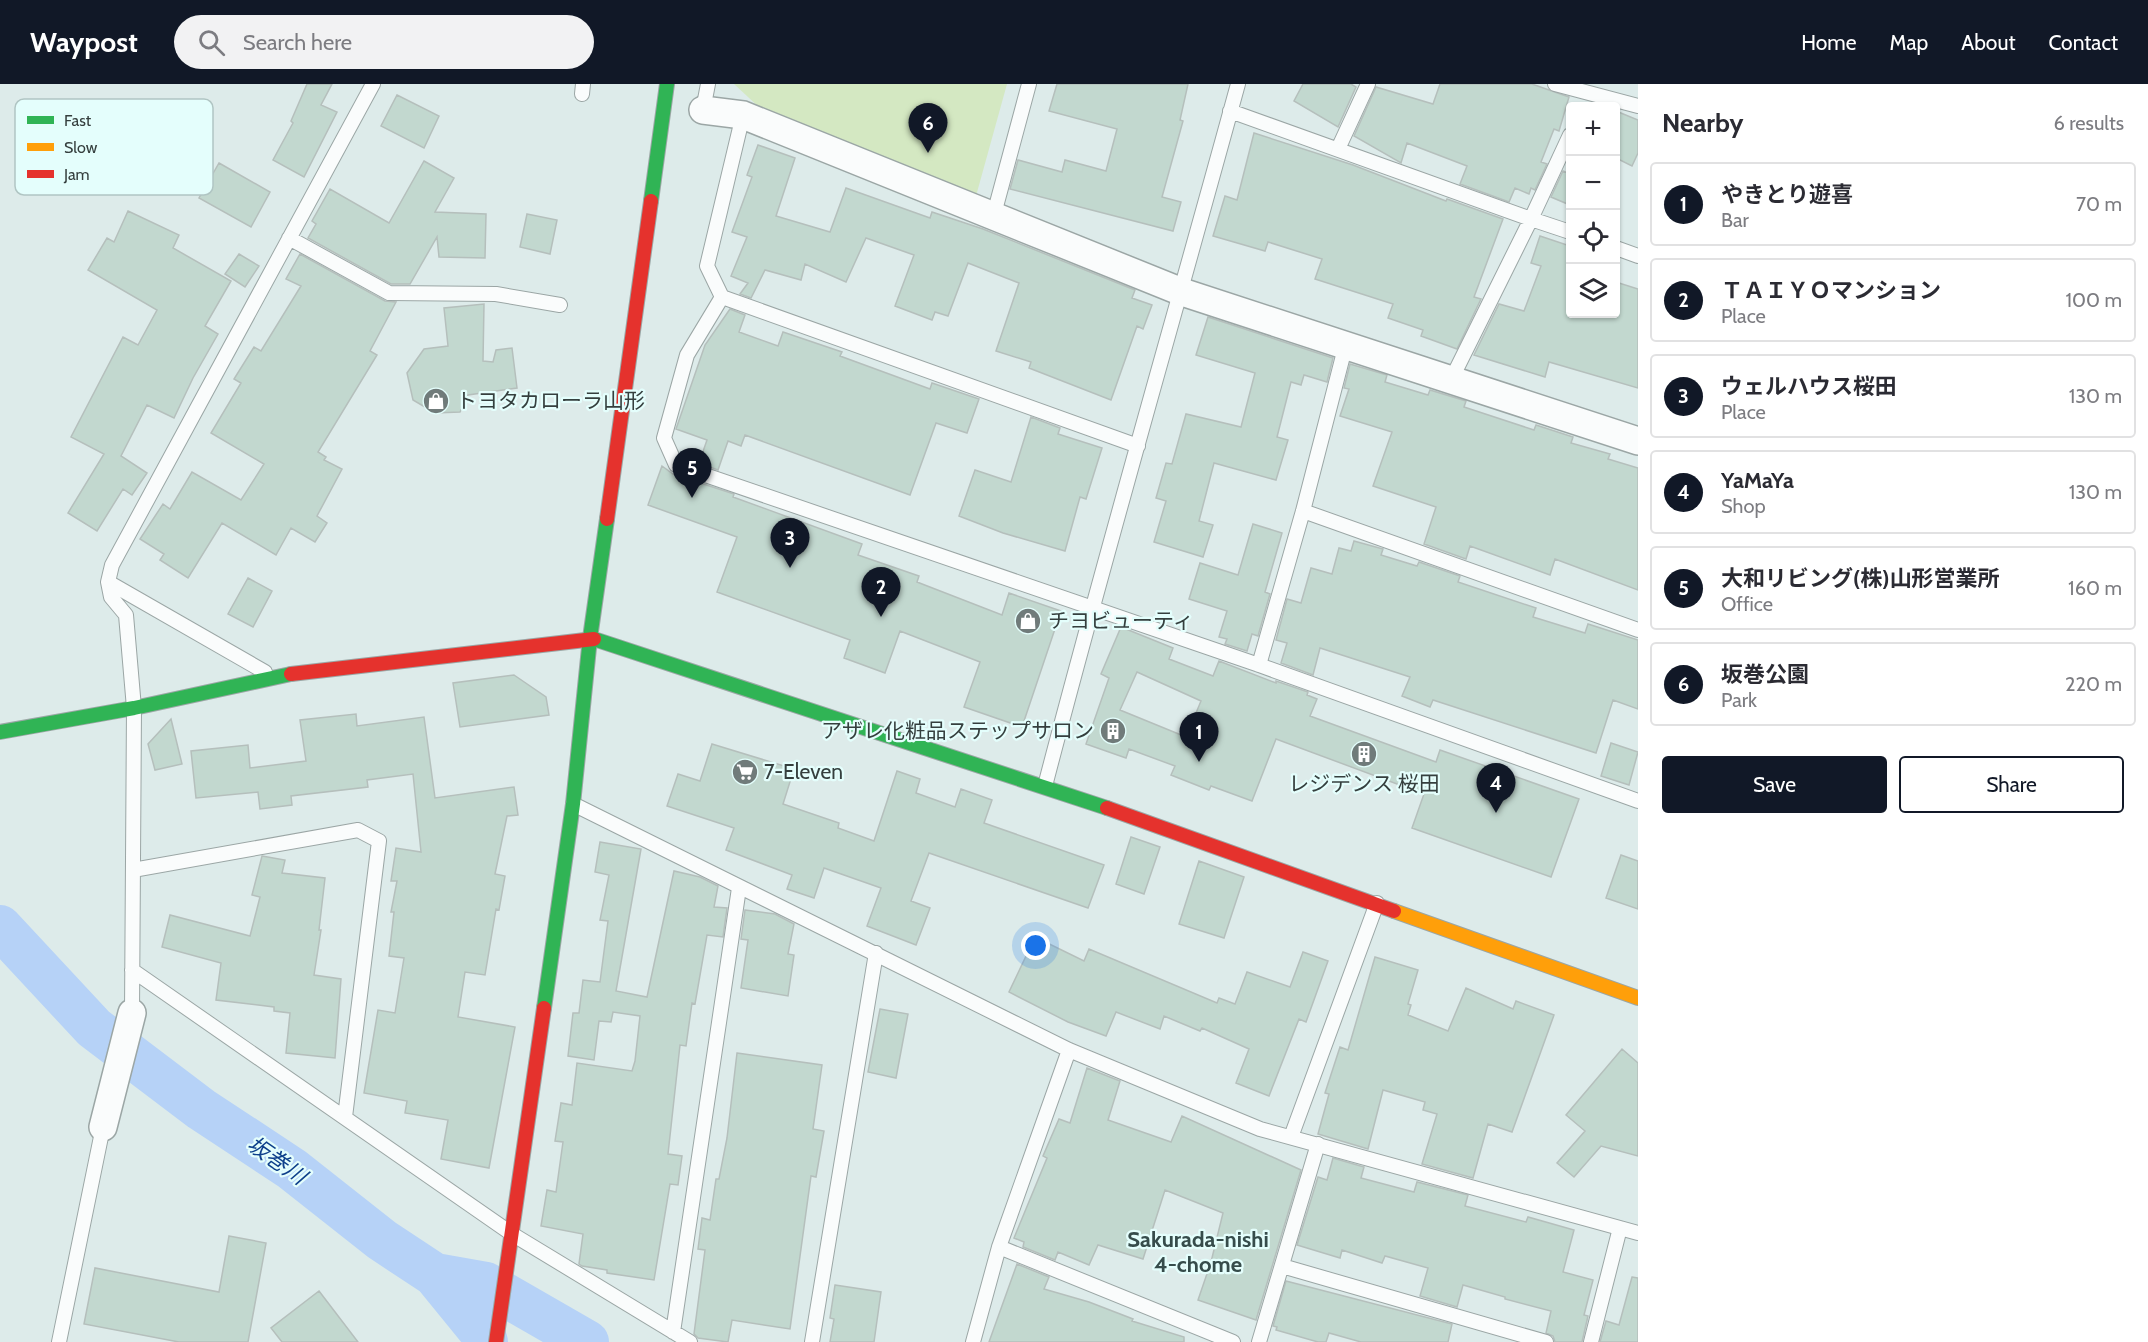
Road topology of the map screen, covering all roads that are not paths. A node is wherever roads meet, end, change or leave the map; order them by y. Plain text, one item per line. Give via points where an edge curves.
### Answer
1 (373, 84) edge
2 (667, 84) edge
3 (1029, 84) edge
4 (1238, 84) edge
5 (1368, 84) edge
6 (1555, 84) edge
7 (706, 97) edge
8 (1587, 100) edge
9 (1638, 106) edge
10 (1230, 111) junction
11 (743, 115) junction
12 (1566, 144) edge
13 (1338, 149) junction
14 (994, 214) junction
15 (1531, 219) junction
16 (1566, 231) edge
17 (289, 238) junction
18 (1620, 249) edge
19 (1638, 256) edge
20 (1182, 292) junction
21 (722, 297) junction
22 (560, 305) dead end
23 (1346, 344) junction
24 (1451, 380) junction
25 (1638, 441) edge
26 (1138, 446) junction
27 (1303, 511) junction
28 (108, 582) junction
29 (1092, 608) junction
30 (1638, 630) edge
31 (590, 638) junction
32 (1259, 665) junction
33 (272, 676) junction
34 (134, 708) junction
35 (0, 732) edge
36 (1045, 786) junction
37 (1638, 801) edge
38 (573, 804) junction
39 (133, 870) junction
40 (739, 888) junction
41 (1377, 903) junction
42 (876, 952) junction
43 (132, 970) junction
44 (1638, 998) edge
45 (132, 1013) joint
46 (1069, 1050) junction
47 (345, 1117) junction
48 (103, 1127) joint
49 (1291, 1137) junction
50 (1318, 1144) junction
51 (1620, 1228) junction
52 (1638, 1233) edge
53 (512, 1234) junction
54 (999, 1247) junction
55 (1282, 1266) junction
56 (673, 1332) junction
57 (59, 1342) edge
58 (496, 1342) edge
59 (690, 1342) edge
60 (812, 1342) edge
61 (974, 1342) edge
62 (1233, 1342) edge
63 (1259, 1342) edge
64 (1546, 1342) edge
65 (1591, 1342) edge

1 - 17 lane
2 - 31 street
3 - 14 lane
4 - 10 lane
5 - 13 lane
6 - 8 lane
7 - 11 street
8 - 9 lane
10 - 13 lane
10 - 20 lane
11 - 14 street
11 - 21 lane via 707,266
12 - 15 lane
13 - 15 lane
14 - 20 street
15 - 16 lane
15 - 24 lane
17 - 22 lane via 389,294 496,294
17 - 28 lane via 112,564
18 - 19 lane
20 - 23 street
20 - 26 lane
21 - 26 lane
21 - 29 lane via 687,355 664,438 676,465
23 - 24 street
23 - 27 lane
24 - 25 street
26 - 29 lane
27 - 30 lane
27 - 32 lane
28 - 33 lane
28 - 34 lane via 111,597 126,615
29 - 32 lane
29 - 36 lane
31 - 33 street
31 - 36 street
31 - 38 street
32 - 37 lane
33 - 34 street
34 - 35 street
34 - 39 lane
36 - 41 street
38 - 40 lane
38 - 53 street
39 - 43 lane
39 - 47 lane via 358,830 379,841
40 - 42 lane
40 - 56 lane
41 - 44 street
41 - 49 lane
42 - 46 lane
42 - 60 lane
43 - 45 lane
43 - 47 lane
45 - 48 street
46 - 49 lane
46 - 54 lane
47 - 53 lane
48 - 57 lane
49 - 50 lane
50 - 51 lane
50 - 55 lane
51 - 52 lane
51 - 65 lane
53 - 56 lane
53 - 58 street
54 - 61 lane
54 - 62 lane
55 - 63 lane
55 - 64 lane
56 - 59 lane

